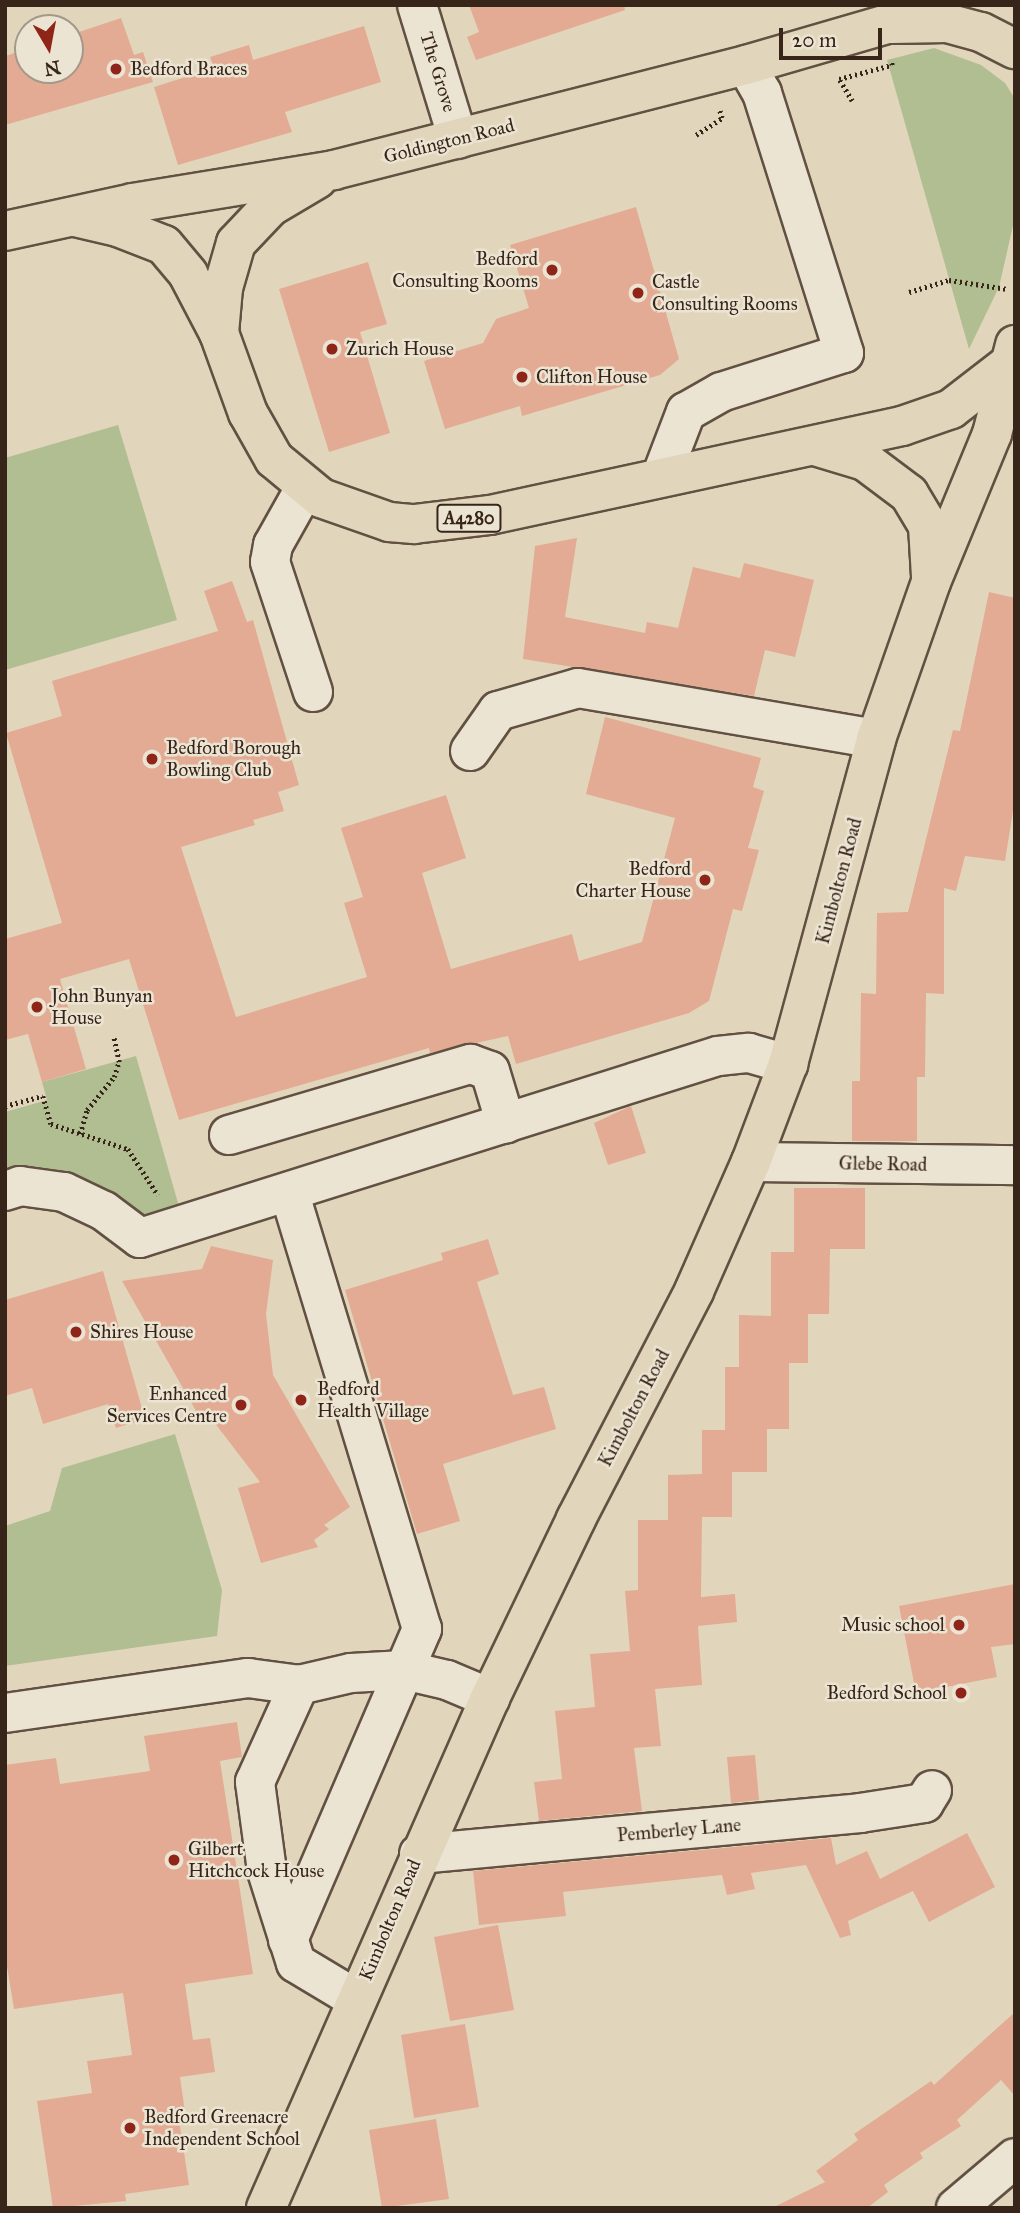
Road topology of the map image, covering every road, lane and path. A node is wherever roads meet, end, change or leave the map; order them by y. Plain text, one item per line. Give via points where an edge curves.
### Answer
1 (418, 5) edge
2 (923, 5) edge
3 (887, 38) junction
4 (1015, 49) edge
5 (746, 65) junction
6 (716, 98) dead end
7 (852, 102) dead end
8 (695, 135) dead end
9 (458, 139) junction
10 (334, 170) junction
11 (75, 217) junction
12 (5, 231) edge
13 (1007, 289) dead end
14 (909, 292) dead end
15 (219, 333) junction
16 (1011, 355) edge
17 (813, 445) junction
18 (661, 477) junction
19 (306, 488) junction
20 (931, 582) junction
21 (313, 692) dead end
22 (876, 739) junction
23 (470, 751) dead end
24 (114, 1038) dead end
25 (788, 1064) junction
26 (5, 1106) edge
27 (506, 1124) junction
28 (80, 1134) junction
29 (229, 1135) dead end
30 (751, 1162) junction
31 (1015, 1166) edge
32 (5, 1191) edge
33 (289, 1192) junction
34 (170, 1228) junction
35 (404, 1670) junction
36 (299, 1685) junction
37 (490, 1698) junction
38 (5, 1713) edge
39 (932, 1790) dead end
40 (419, 1854) junction
41 (288, 1940) junction
42 (356, 1999) junction
43 (1015, 2158) edge
44 (266, 2208) edge
45 (956, 2208) edge

1 - 9 street, The Grove
2 - 3 main road, Goldington Road / A4280
3 - 4 main road, Goldington Road via 947,23 981,32
3 - 5 main road, Goldington Road / A4280
3 - 7 path via 892,65 839,79
5 - 9 main road, Goldington Road / A4280
5 - 18 street via 762,93 844,353 721,392 686,412
6 - 8 path via 722,118
9 - 10 main road, Goldington Road / A4280
10 - 11 main road, Goldington Road / A4280 via 266,178
10 - 15 main road, A4280 via 250,224 228,263
11 - 12 main road, Goldington Road / A4280
11 - 15 main road, A4280 via 164,245 188,274
13 - 14 path via 949,281
15 - 19 main road, A4280 via 261,439
16 - 17 main road, A4280 via 973,394 930,418
16 - 20 main road, Kimbolton Road via 992,434
17 - 18 main road, A4280
17 - 20 main road, Kimbolton Road via 865,461 909,494 928,526
18 - 19 main road, A4280 via 490,514 414,524 366,517
19 - 21 street via 273,545 270,562
20 - 22 main road, Kimbolton Road
22 - 23 street via 578,688 498,711
22 - 25 main road, Kimbolton Road
24 - 28 path via 120,1062 114,1077 87,1110
25 - 27 street via 749,1053 718,1056
25 - 30 main road, Kimbolton Road
26 - 28 path via 43,1096 51,1124
27 - 29 street via 490,1071 471,1064
27 - 33 street
28 - 34 path via 128,1149 150,1179
30 - 31 street, Glebe Road
30 - 37 main road, Kimbolton Road via 694,1291
32 - 34 street via 20,1186 64,1192 104,1211 140,1238
33 - 34 street
33 - 35 street via 422,1629
35 - 36 street via 351,1672
35 - 37 street via 447,1680
35 - 41 street
36 - 38 street via 236,1679
36 - 41 street via 255,1782 267,1871
37 - 40 main road, Kimbolton Road
39 - 40 street, Pemberley Lane via 924,1803 860,1813
40 - 42 main road, Kimbolton Road
41 - 42 street via 296,1963
42 - 44 main road, Kimbolton Road
43 - 45 street

